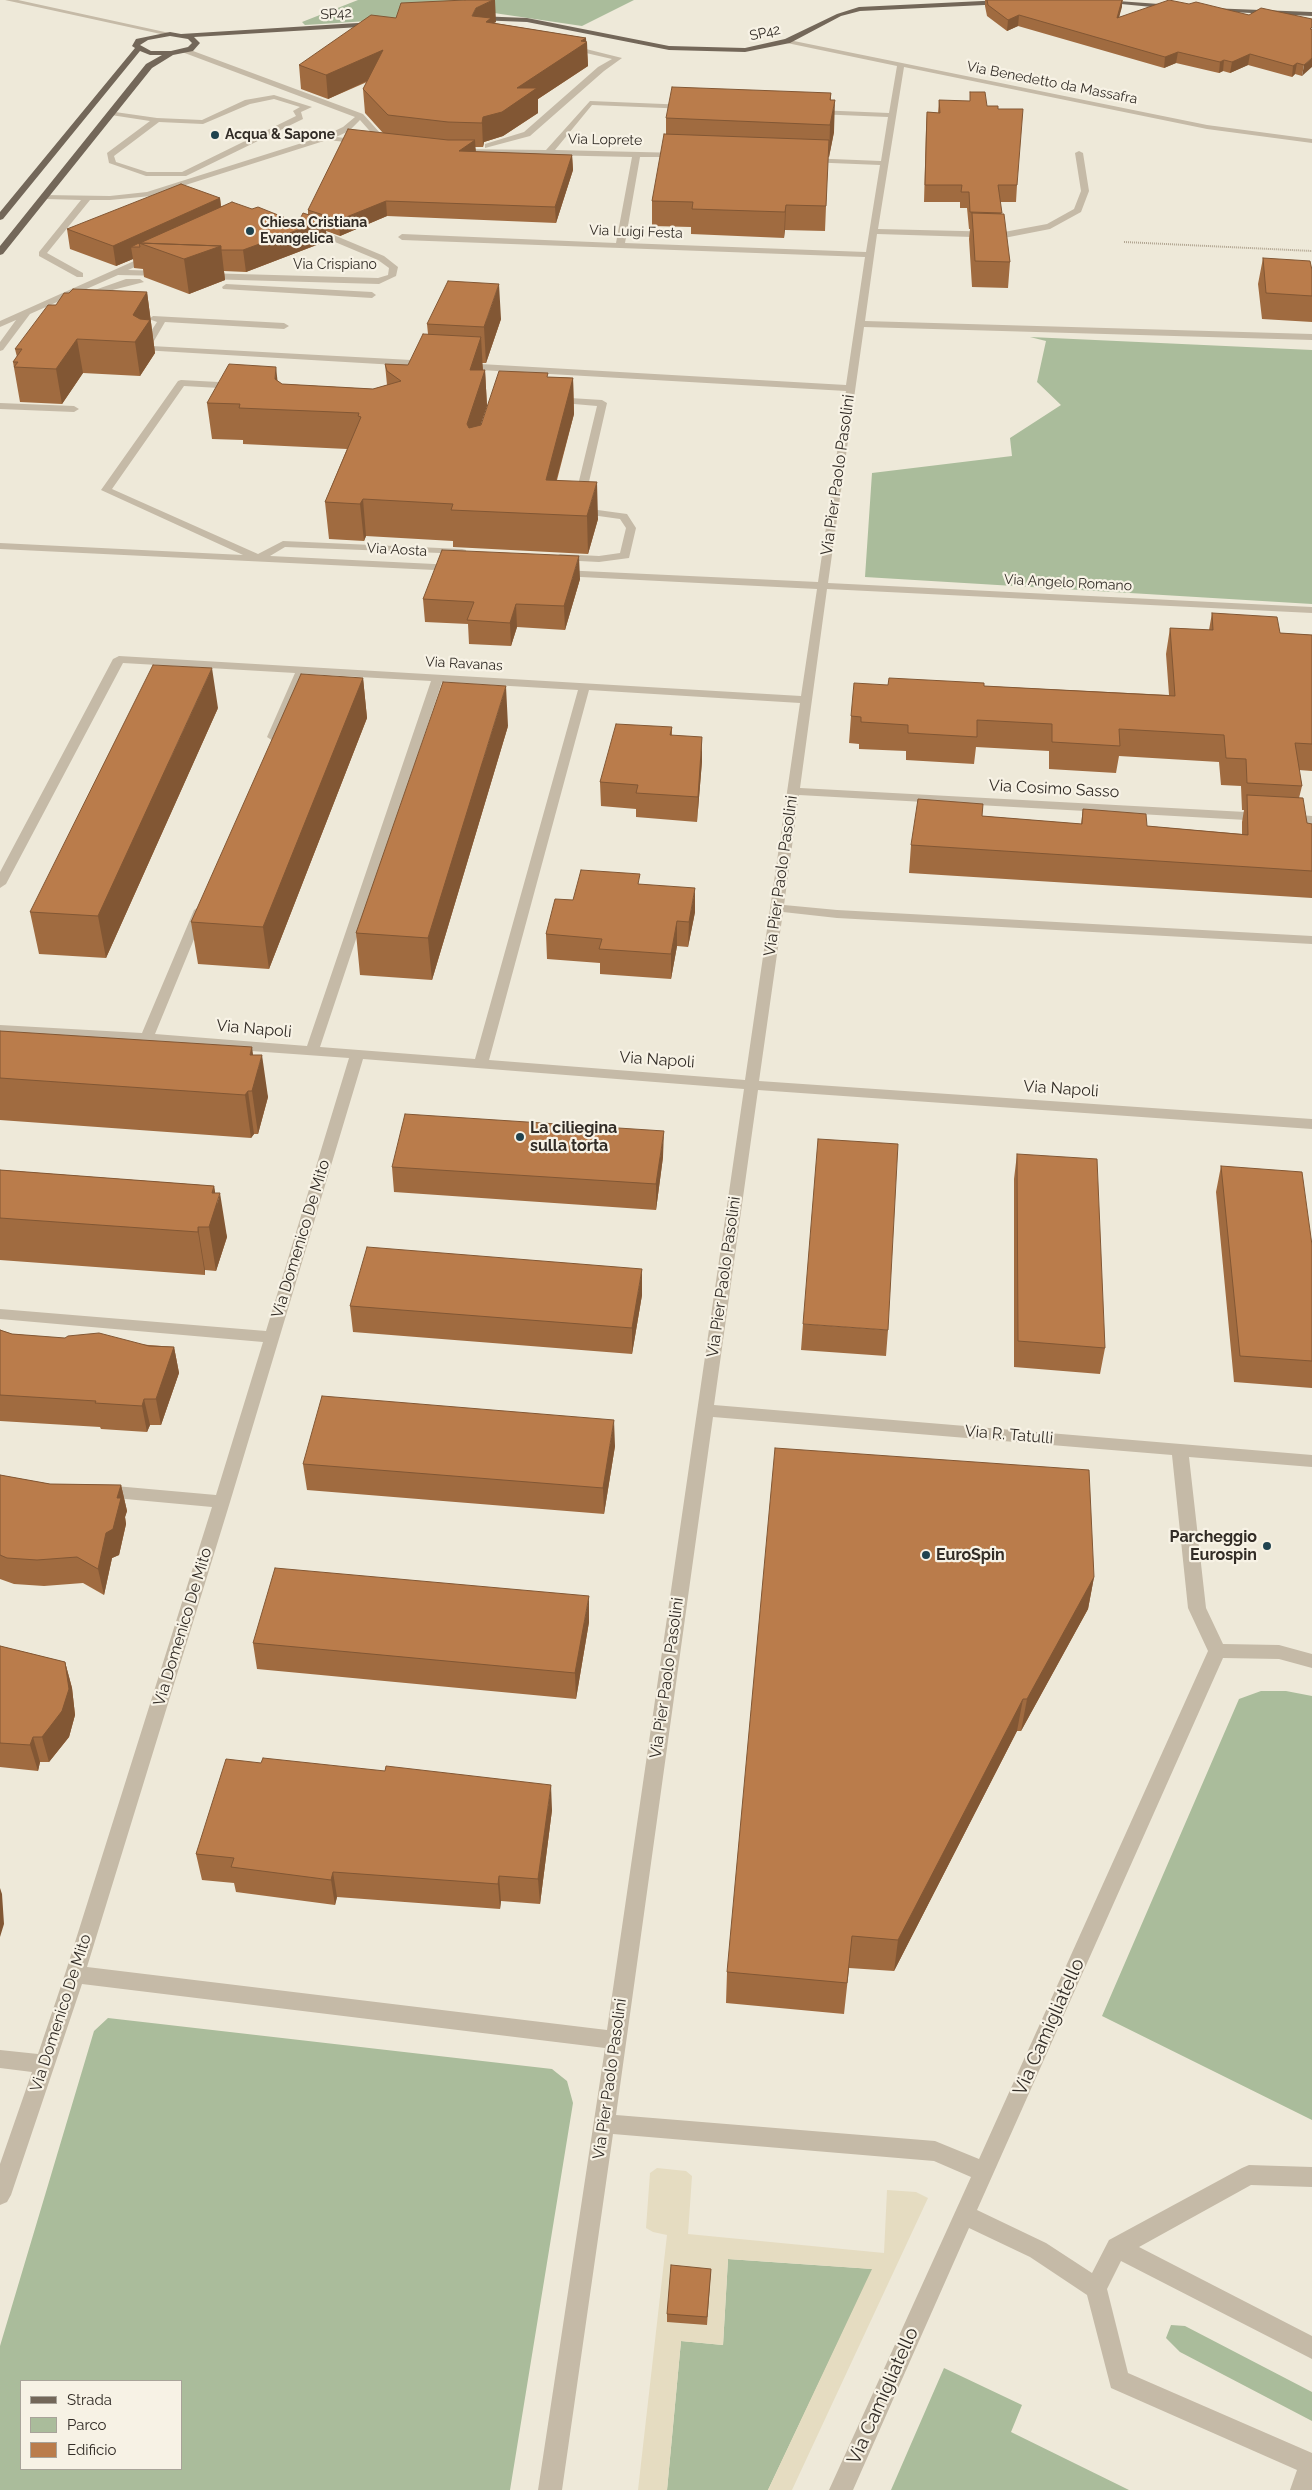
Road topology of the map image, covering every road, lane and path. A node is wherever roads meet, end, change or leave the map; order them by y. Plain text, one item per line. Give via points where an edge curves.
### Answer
1 (8, 0) edge
2 (1011, 2) edge
3 (1091, 2) edge
4 (1185, 8) edge
5 (1204, 9) edge
6 (1312, 14) edge
7 (472, 18) edge
8 (386, 23) edge
9 (115, 24) junction
10 (250, 33) junction
11 (170, 34) junction
12 (184, 35) junction
13 (213, 41) dead end
14 (788, 41) junction
15 (204, 44) dead end
16 (139, 45) junction
17 (195, 46) junction
18 (186, 50) junction
19 (589, 51) dead end
20 (171, 53) junction
21 (901, 65) junction
22 (697, 107) edge
23 (804, 112) edge
24 (111, 113) junction
25 (892, 115) junction
26 (360, 116) junction
27 (157, 120) junction
28 (327, 138) junction
29 (1312, 141) edge
30 (449, 151) edge
31 (475, 151) junction
32 (549, 152) junction
33 (1079, 153) dead end
34 (638, 154) junction
35 (687, 155) edge
36 (795, 160) edge
37 (883, 163) junction
38 (46, 196) junction
39 (87, 198) junction
40 (0, 217) edge
41 (298, 228) edge
42 (873, 231) junction
43 (402, 237) dead end
44 (1124, 242) dead end
45 (620, 245) junction
46 (162, 251) edge
47 (1312, 251) edge
48 (0, 252) edge
49 (870, 255) junction
50 (117, 272) junction
51 (176, 274) edge
52 (80, 275) dead end
53 (195, 275) edge
54 (170, 283) dead end
55 (199, 285) dead end
56 (372, 295) dead end
57 (26, 313) junction
58 (52, 314) edge
59 (144, 318) edge
60 (163, 319) junction
61 (0, 324) edge
62 (860, 324) junction
63 (284, 326) dead end
64 (1312, 337) edge
65 (0, 348) edge
66 (249, 387) edge
67 (851, 388) junction
68 (544, 399) edge
69 (0, 406) edge
70 (74, 409) dead end
71 (0, 546) edge
72 (471, 553) edge
73 (550, 556) edge
74 (259, 558) junction
75 (466, 569) edge
76 (546, 573) edge
77 (823, 586) junction
78 (1312, 610) edge
79 (302, 669) junction
80 (438, 678) junction
81 (584, 686) junction
82 (806, 700) junction
83 (267, 752) edge
84 (794, 791) junction
85 (1312, 820) edge
86 (0, 884) edge
87 (205, 900) edge
88 (777, 908) junction
89 (1312, 940) edge
90 (0, 1029) edge
91 (147, 1038) junction
92 (312, 1052) junction
93 (358, 1055) junction
94 (481, 1064) junction
95 (750, 1085) junction
96 (1312, 1124) edge
97 (0, 1314) edge
98 (272, 1336) junction
99 (706, 1410) junction
100 (1180, 1449) junction
101 (1312, 1461) edge
102 (87, 1490) edge
103 (222, 1502) junction
104 (1217, 1651) junction
105 (1312, 1661) edge
106 (75, 1974) junction
107 (616, 2040) junction
108 (0, 2059) edge
109 (44, 2064) junction
110 (604, 2124) junction
111 (984, 2172) junction
112 (1312, 2177) edge
113 (0, 2196) edge
114 (964, 2215) junction
115 (1117, 2248) junction
116 (1096, 2288) junction
117 (1312, 2348) edge
118 (1311, 2465) edge
119 (550, 2490) edge
120 (841, 2490) edge
121 (1302, 2490) edge

1 - 9 street
2 - 14 main road, SP42 / SP42 via 859,9 838,15
3 - 4 main road
5 - 6 main road
7 - 14 main road, SP42 / SP42 via 527,20 669,48 745,50
8 - 10 main road, SP42 / SP42
9 - 11 street
9 - 16 street
10 - 12 main road, SP42 / SP42
10 - 13 main road, SP42 / SP42
11 - 12 main road, SP42
11 - 16 main road, SP42 via 146,38
12 - 17 main road via 195,40
14 - 21 street, Via Benedetto da Massafra
15 - 17 main road
16 - 20 main road via 150,53
16 - 40 main road
17 - 18 main road
18 - 20 main road
18 - 26 street
19 - 31 street via 618,58 601,68 527,134
20 - 24 main road via 150,66
21 - 25 street, Via Pier Paolo Pasolini
21 - 29 street, Via Benedetto da Massafra via 1206,127
22 - 32 street via 590,103
23 - 25 street
24 - 27 street
24 - 38 main road
25 - 37 street, Via Pier Paolo Pasolini
26 - 28 street via 346,129
26 - 28 street via 391,145
27 - 27 street via 110,155 113,163 146,174 183,174 300,117 297,111 308,107 274,97 248,102 204,122
28 - 39 street via 148,194
30 - 31 street, Via Loprete
31 - 32 street, Via Loprete
32 - 34 street, Via Loprete
33 - 42 street via 1085,191 1078,210 1050,226 1004,235
34 - 35 street, Via Loprete
34 - 45 street
36 - 37 street
37 - 42 street, Via Pier Paolo Pasolini
38 - 39 street
38 - 48 main road
39 - 52 street via 42,254
41 - 53 street, Via Crispiano via 381,258 394,266 392,276 379,281 360,281
42 - 49 street, Via Pier Paolo Pasolini
43 - 45 street, Via Luigi Festa
44 - 47 path
45 - 49 street, Via Luigi Festa
46 - 50 street
49 - 62 street, Via Pier Paolo Pasolini
50 - 51 street
50 - 57 street
54 - 57 street via 126,282
55 - 56 street, Via Crispiano
57 - 58 street
57 - 61 street
57 - 65 street
59 - 60 street
60 - 63 street
60 - 67 street via 145,348
62 - 64 street
62 - 67 street, Via Pier Paolo Pasolini
66 - 74 street via 181,383 106,490
67 - 77 street, Via Pier Paolo Pasolini
68 - 73 street via 602,403 577,510 623,516 631,528 625,556 599,559
69 - 70 street
71 - 74 street, Via Aosta
72 - 74 street via 283,544
74 - 75 street, Via Aosta
76 - 77 street
77 - 78 street, Via Angelo Romano
77 - 82 street, Via Pier Paolo Pasolini
79 - 80 street, Via Ravanas
79 - 83 street
79 - 86 street, Via Ravanas via 119,659
80 - 81 street, Via Ravanas
80 - 92 street
81 - 82 street, Via Ravanas
81 - 94 street
82 - 84 street, Via Pier Paolo Pasolini
84 - 85 street, Via Cosimo Sasso
84 - 88 street, Via Pier Paolo Pasolini
87 - 91 street
88 - 89 street
88 - 95 street, Via Pier Paolo Pasolini
90 - 91 street, Via Napoli
91 - 92 street, Via Napoli
92 - 93 street, Via Napoli
93 - 94 street, Via Napoli
93 - 98 street, Via Domenico De Mito
94 - 95 street, Via Napoli
95 - 96 street, Via Napoli
95 - 99 street, Via Pier Paolo Pasolini
97 - 98 street
98 - 103 street, Via Domenico De Mito
99 - 100 street, Via R. Tatulli
99 - 107 street, Via Pier Paolo Pasolini
100 - 101 street, Via R. Tatulli
100 - 104 street via 1197,1608
102 - 103 street
103 - 106 street, Via Domenico De Mito
104 - 105 street via 1279,1652
104 - 111 street, Via Camigliatello
106 - 107 street
106 - 109 street, Via Domenico De Mito
107 - 110 street, Via Pier Paolo Pasolini
108 - 109 street
109 - 113 street, Via Domenico De Mito
110 - 111 street via 935,2151
110 - 119 street, Via Pier Paolo Pasolini
111 - 114 street, Via Camigliatello
112 - 115 street via 1249,2176
114 - 116 street via 1038,2250
114 - 120 street, Via Camigliatello
115 - 116 street
115 - 117 street
116 - 118 street via 1119,2380
118 - 121 street

